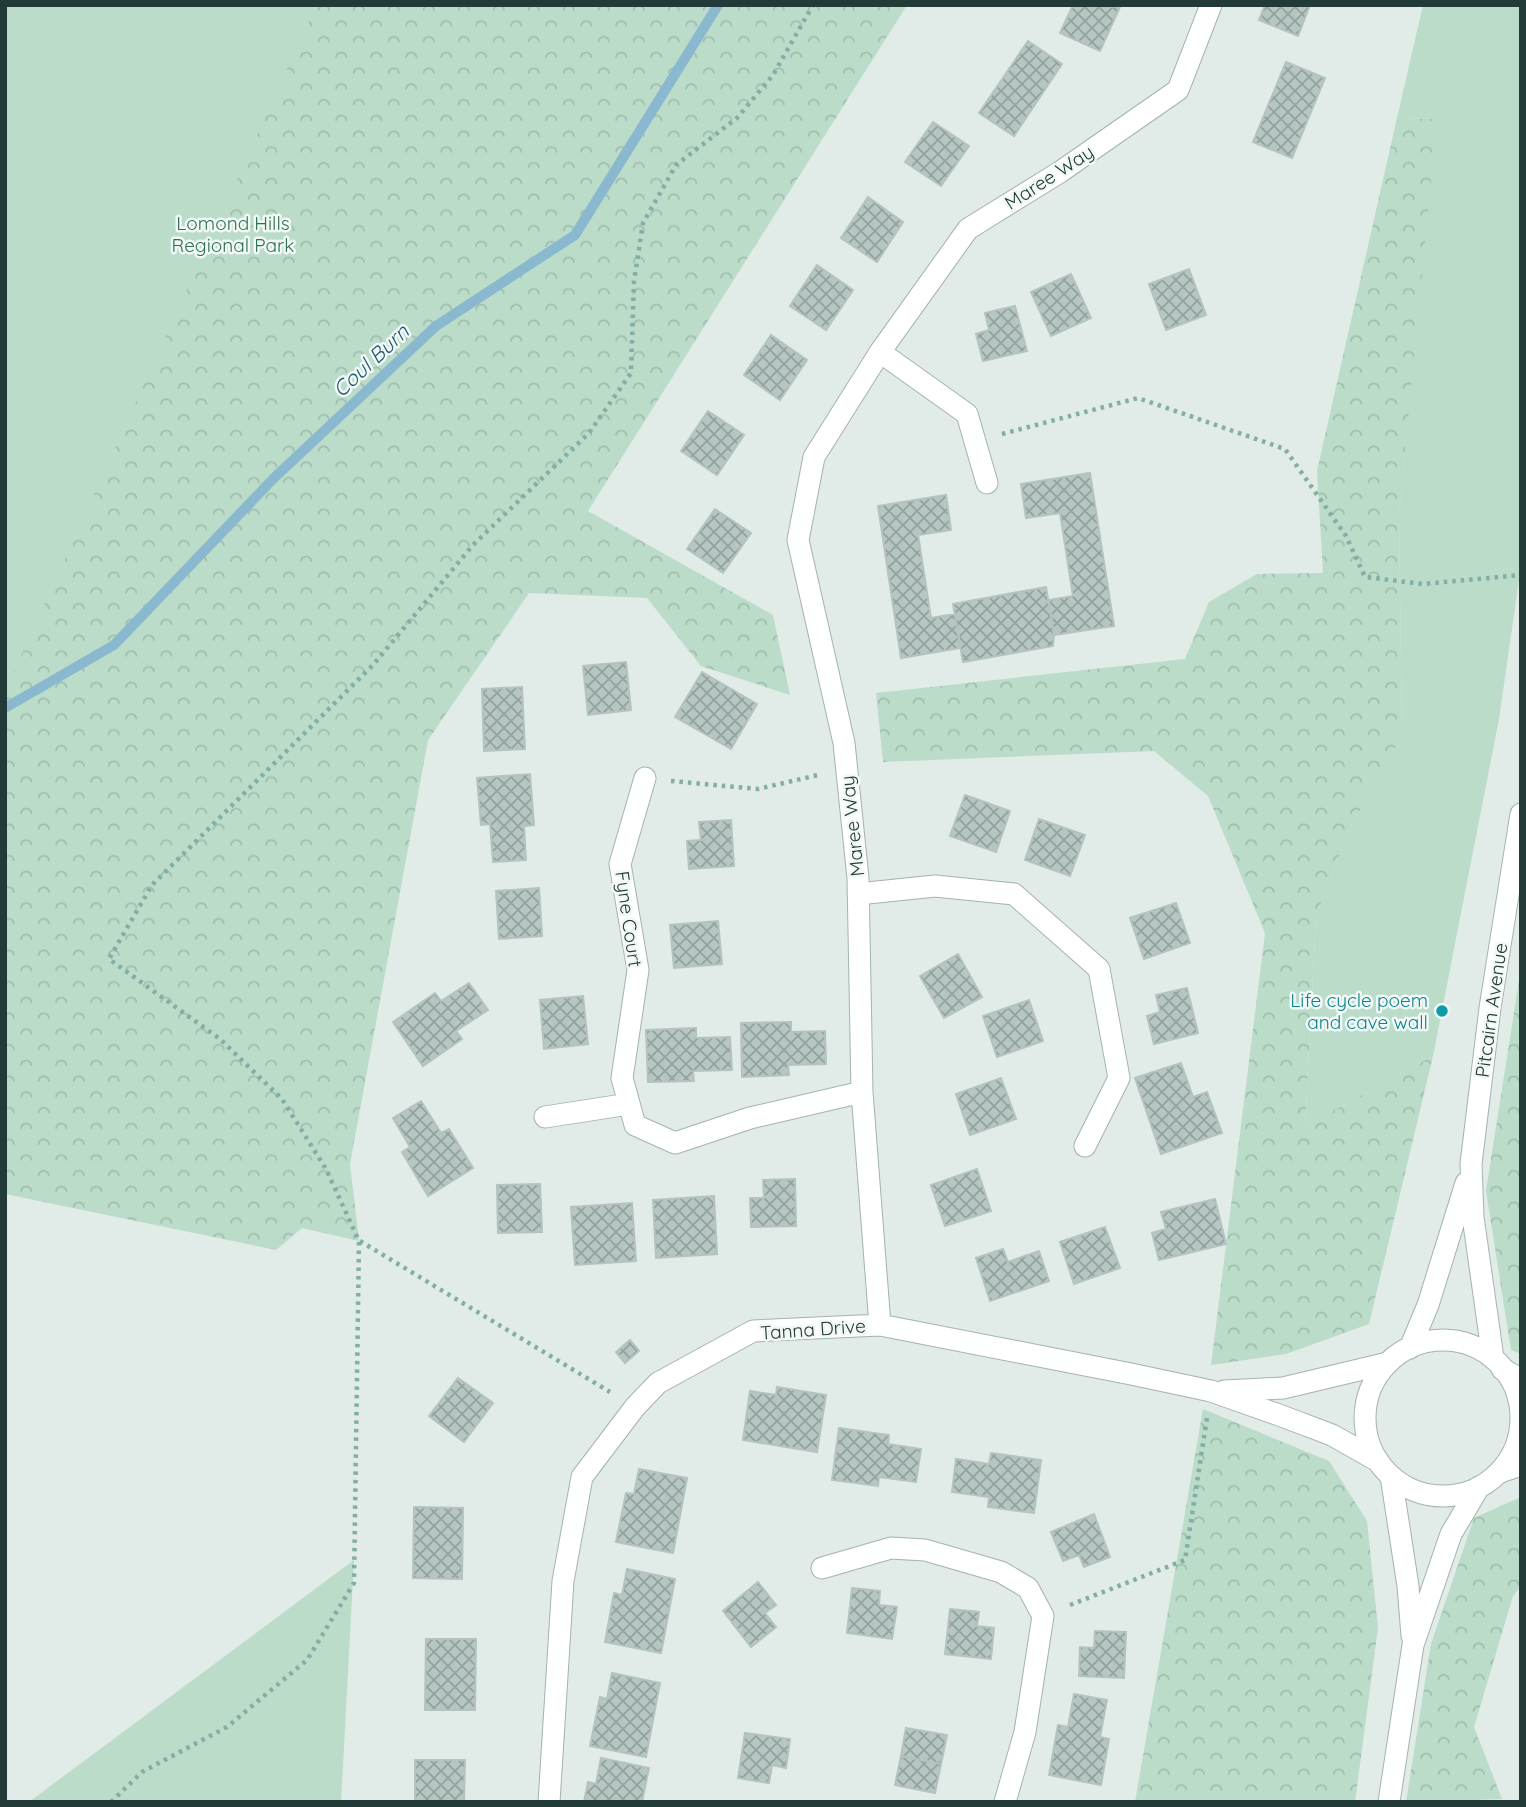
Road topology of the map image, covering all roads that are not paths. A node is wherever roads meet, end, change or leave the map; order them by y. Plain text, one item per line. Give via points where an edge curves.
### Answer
1 (1211, 5) edge
2 (880, 352) junction
3 (987, 483) dead end
4 (645, 778) road end
5 (1521, 814) edge
6 (858, 894) junction
7 (862, 1092) junction
8 (629, 1104) junction
9 (545, 1118) dead end
10 (1085, 1146) dead end
11 (1471, 1164) junction
12 (880, 1325) junction
13 (1410, 1348) junction
14 (1388, 1363) junction
15 (1505, 1369) edge
16 (1211, 1391) junction
17 (1521, 1465) edge
18 (1385, 1469) junction
19 (1500, 1472) junction
20 (1479, 1487) junction
21 (822, 1568) dead end
22 (1413, 1645) junction
23 (549, 1802) edge
24 (1005, 1802) edge
25 (1389, 1802) edge

1 - 2 street, Maree Way via 1178,90 968,229
2 - 3 street via 967,414
2 - 6 street, Maree Way via 814,457 798,540 844,743
4 - 8 street, Fyne Court via 620,864 638,970 622,1078
5 - 11 street, Pitcairn Avenue
6 - 7 street, Maree Way
6 - 10 street via 935,886 1014,894 1099,969 1119,1078
7 - 8 street, Fyne Court via 750,1118 675,1143 635,1125
7 - 12 street, Maree Way
8 - 9 street
11 - 13 street, Pitcairn Avenue via 1439,1272
11 - 15 street, Pitcairn Avenue via 1473,1217
12 - 16 street, Tanna Drive
12 - 23 street, Tanna Drive via 754,1331 658,1383 582,1477 563,1581
13 - 14 street, Pitcairn Avenue
13 - 15 street, Pitcairn Avenue via 1446,1339 1471,1345
14 - 16 street, Tanna Drive via 1283,1388
14 - 18 street, Pitcairn Avenue via 1367,1397 1364,1423 1370,1449
15 - 19 street, Pitcairn Avenue via 1519,1401 1521,1426 1514,1451
16 - 18 street, Tanna Drive via 1332,1434
17 - 19 street
18 - 20 street, Pitcairn Avenue via 1405,1487 1430,1496 1455,1496
18 - 22 street, Pitcairn Avenue via 1408,1586
19 - 20 street, Pitcairn Avenue
20 - 22 street, Pitcairn Avenue via 1451,1534
21 - 24 street via 891,1548 925,1550 1001,1572 1028,1588 1043,1616 1025,1732
22 - 25 street, Pitcairn Avenue

